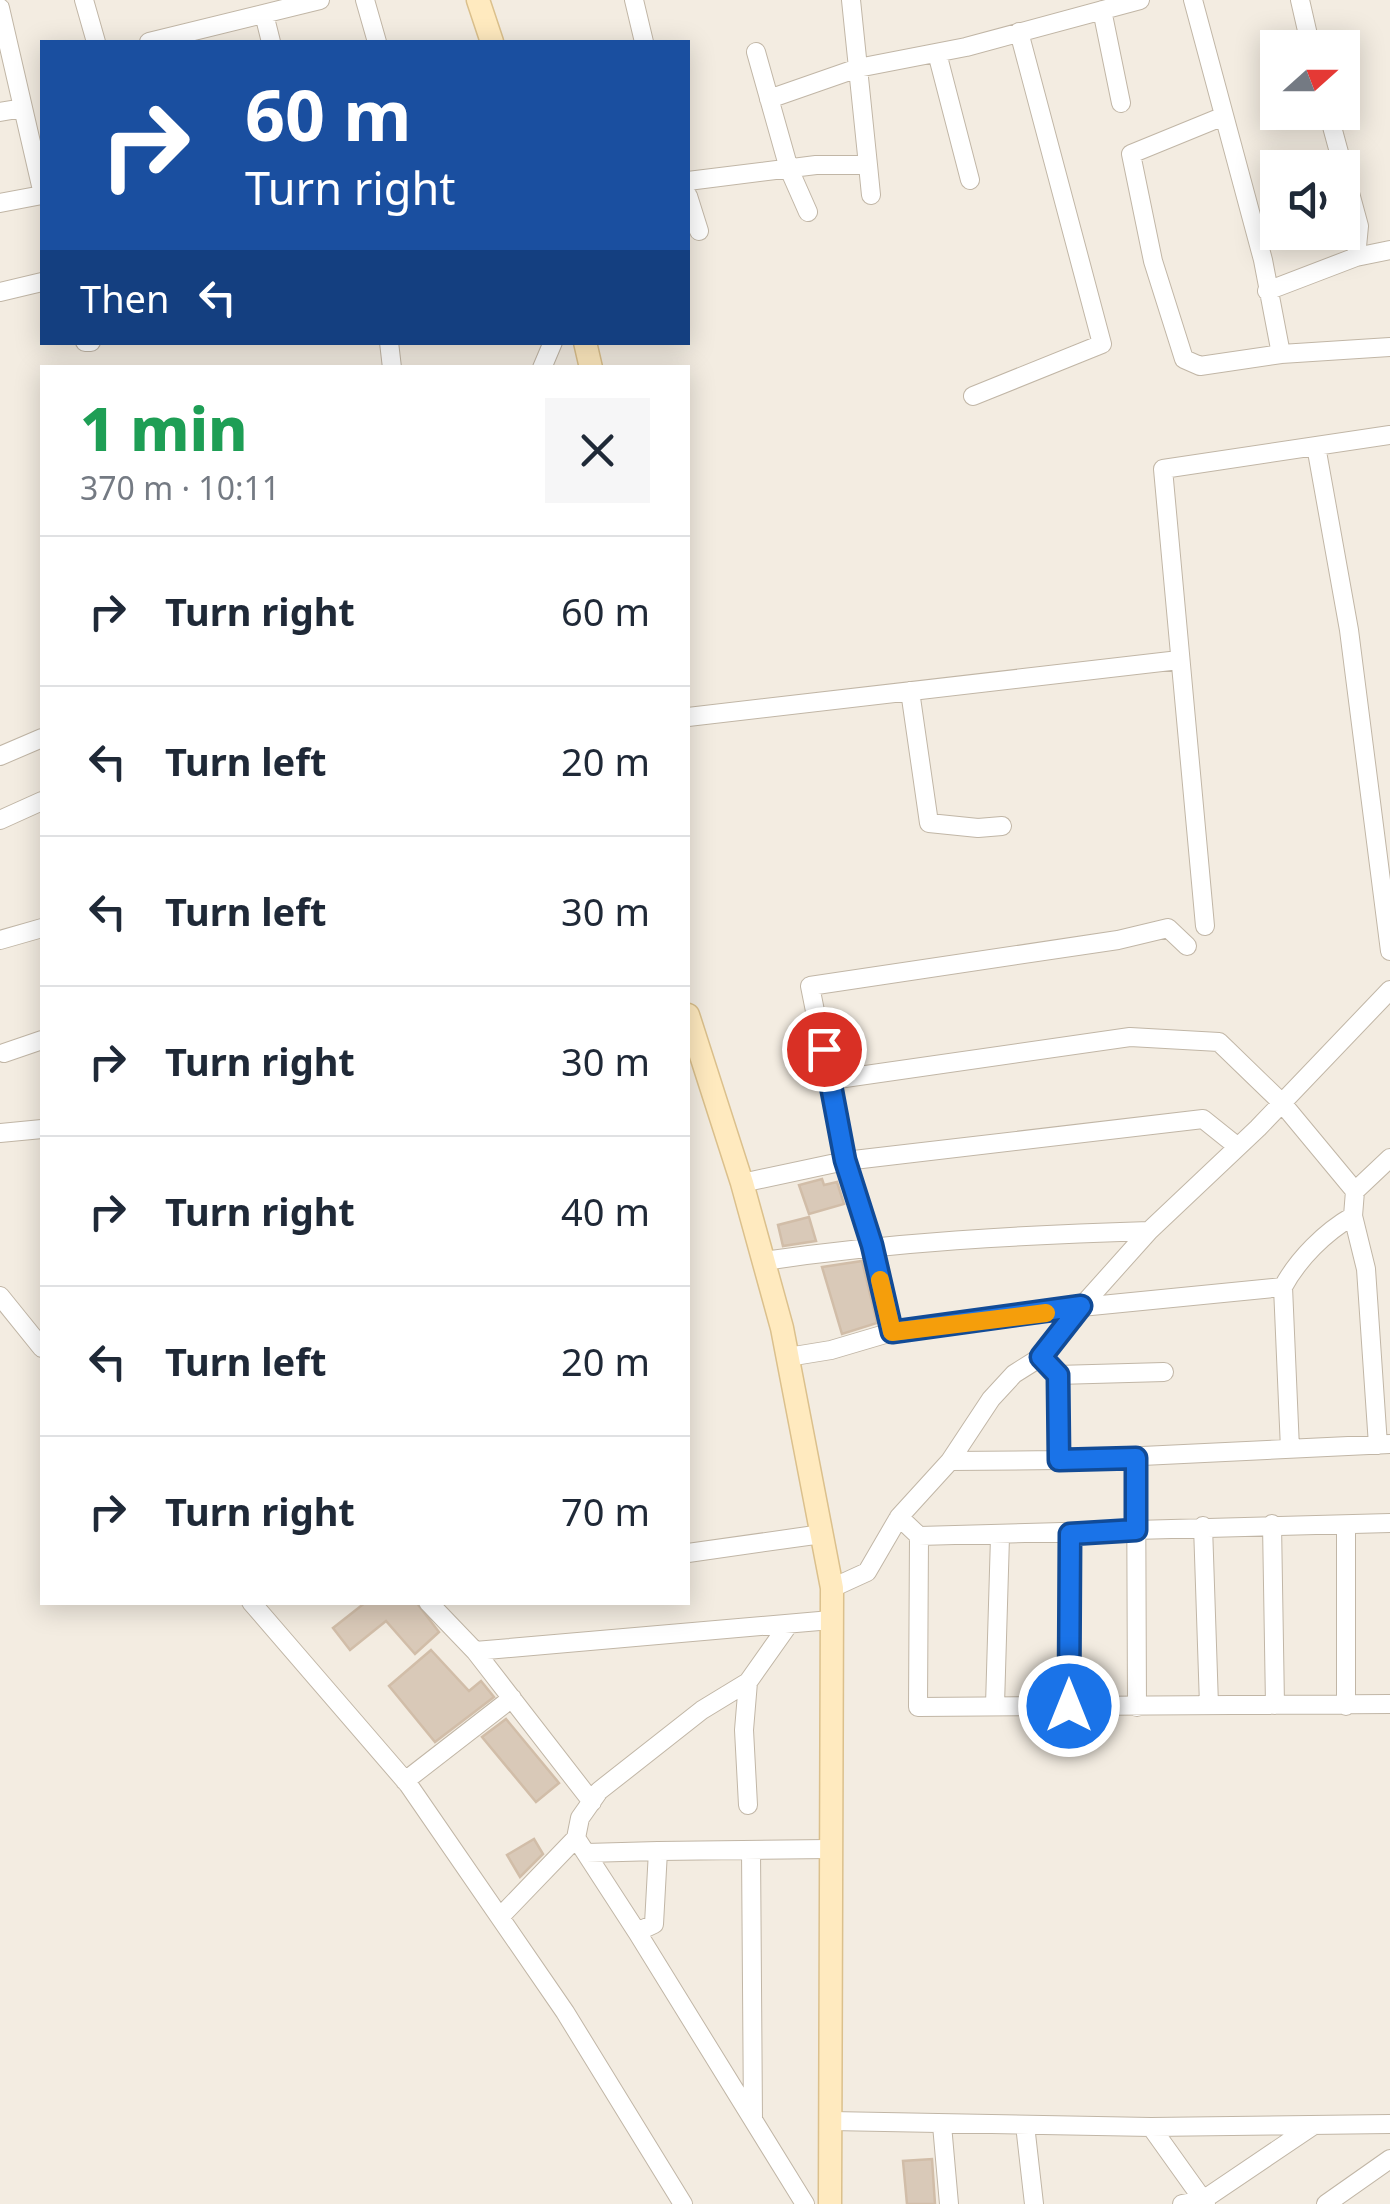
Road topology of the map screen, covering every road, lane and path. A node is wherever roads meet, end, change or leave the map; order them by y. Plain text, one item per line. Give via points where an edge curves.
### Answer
1 (84, 0) edge
2 (320, 0) edge
3 (364, 0) edge
4 (478, 0) edge
5 (634, 0) edge
6 (851, 0) edge
7 (1140, 0) edge
8 (1193, 0) edge
9 (1300, 0) edge
10 (0, 8) edge
11 (1102, 10) junction
12 (264, 14) junction
13 (2, 28) edge
14 (1308, 30) edge
15 (1019, 32) junction
16 (95, 40) edge
17 (157, 40) edge
18 (271, 40) edge
19 (376, 40) edge
20 (491, 40) edge
21 (644, 40) edge
22 (756, 52) dead end
23 (937, 52) junction
24 (858, 68) junction
25 (769, 98) junction
26 (1121, 103) dead end
27 (23, 108) junction
28 (0, 112) edge
29 (1224, 116) junction
30 (1333, 130) edge
31 (868, 164) junction
32 (788, 169) junction
33 (970, 180) dead end
34 (690, 182) edge
35 (40, 184) edge
36 (40, 193) edge
37 (871, 196) dead end
38 (690, 202) edge
39 (0, 203) edge
40 (808, 212) dead end
41 (699, 230) dead end
42 (1390, 250) edge
43 (1356, 258) junction
44 (40, 282) edge
45 (1268, 291) junction
46 (0, 292) edge
47 (1389, 350) edge
48 (1281, 354) junction
49 (974, 396) dead end
50 (1390, 435) edge
51 (1316, 446) junction
52 (1179, 660) junction
53 (910, 692) junction
54 (690, 718) edge
55 (40, 739) edge
56 (0, 756) edge
57 (40, 802) edge
58 (0, 820) edge
59 (1002, 826) dead end
60 (1384, 826) edge
61 (1205, 926) dead end
62 (40, 929) edge
63 (0, 940) edge
64 (1186, 946) dead end
65 (1390, 952) edge
66 (1390, 990) edge
67 (690, 1021) edge
68 (40, 1040) edge
69 (1, 1050) edge
70 (831, 1080) junction
71 (1282, 1103) junction
72 (40, 1129) edge
73 (0, 1133) edge
74 (1238, 1147) junction
75 (1390, 1158) edge
76 (845, 1160) junction
77 (742, 1183) junction
78 (1354, 1190) junction
79 (1352, 1216) junction
80 (1149, 1230) junction
81 (872, 1245) junction
82 (764, 1261) junction
83 (1283, 1287) junction
84 (0, 1296) edge
85 (1081, 1306) junction
86 (892, 1332) junction
87 (40, 1346) edge
88 (788, 1357) junction
89 (1041, 1357) junction
90 (1164, 1372) dead end
91 (1058, 1375) junction
92 (1384, 1444) edge
93 (1290, 1449) junction
94 (1136, 1458) junction
95 (950, 1460) junction
96 (1059, 1460) junction
97 (899, 1516) junction
98 (1390, 1522) edge
99 (1272, 1524) junction
100 (1346, 1525) junction
101 (1203, 1526) junction
102 (1136, 1530) junction
103 (822, 1534) junction
104 (1070, 1534) junction
105 (919, 1536) junction
106 (1000, 1537) junction
107 (690, 1553) edge
108 (832, 1588) junction
109 (253, 1605) edge
110 (431, 1605) edge
111 (832, 1620) junction
112 (789, 1624) junction
113 (475, 1650) junction
114 (748, 1682) junction
115 (512, 1698) junction
116 (1390, 1704) edge
117 (995, 1705) junction
118 (1209, 1705) junction
119 (1274, 1705) junction
120 (1069, 1706) junction
121 (1346, 1706) junction
122 (1136, 1707) junction
123 (405, 1780) junction
124 (592, 1802) junction
125 (748, 1805) dead end
126 (581, 1846) junction
127 (829, 1849) junction
128 (751, 1850) junction
129 (658, 1852) junction
130 (500, 1918) junction
131 (638, 1932) junction
132 (753, 2120) junction
133 (830, 2121) junction
134 (1390, 2124) edge
135 (942, 2125) junction
136 (1025, 2125) junction
137 (1315, 2125) junction
138 (1151, 2126) junction
139 (1390, 2160) edge
140 (1205, 2202) edge
141 (683, 2204) edge
142 (805, 2204) edge
143 (830, 2204) edge
144 (949, 2204) edge
145 (1034, 2204) edge
146 (1182, 2204) edge
147 (1326, 2204) edge

1 - 16 street
2 - 12 street
3 - 19 street
4 - 20 street
5 - 21 street
6 - 24 street
7 - 11 street
8 - 29 street
9 - 14 street
10 - 13 street
11 - 15 street
11 - 26 street
12 - 17 street
12 - 18 street
13 - 27 street
15 - 23 street
15 - 49 street via 1102,344
22 - 25 street
23 - 24 street
23 - 33 street
24 - 25 street
24 - 31 street
25 - 32 street
27 - 28 street
27 - 35 street
29 - 45 street
29 - 48 street via 1131,154 1153,260 1184,359 1200,366
30 - 43 street via 1358,226
31 - 32 street
31 - 37 street
32 - 34 street
32 - 40 street
36 - 39 street
38 - 41 street
42 - 43 street
43 - 45 street
44 - 46 street
45 - 48 street
47 - 48 street
50 - 51 street
51 - 52 street via 1164,468
51 - 60 street
52 - 53 street
52 - 61 street
53 - 54 street
53 - 59 street via 929,823
55 - 56 street
57 - 58 street
60 - 65 street
62 - 63 street
64 - 70 street via 1168,928 810,986
66 - 71 street
67 - 77 street
68 - 69 street
70 - 71 street via 1148,1038 1220,1042
70 - 76 street
71 - 74 street
71 - 78 street
72 - 73 street
74 - 76 street via 1203,1119
74 - 80 street
75 - 78 street
76 - 77 street
76 - 81 street
77 - 82 street
78 - 79 street
79 - 83 street via 1334,1226
79 - 92 street via 1366,1269
80 - 81 street
80 - 85 street
81 - 82 street
81 - 86 street
82 - 88 street
83 - 85 street
83 - 93 street
84 - 87 street
85 - 86 street
85 - 89 street
86 - 88 street
88 - 103 street
89 - 91 street
89 - 95 street via 990,1399
90 - 91 street
91 - 96 street
92 - 93 street
93 - 94 street
94 - 96 street
94 - 102 street
95 - 96 street
95 - 97 street
97 - 105 street
97 - 108 street via 866,1572
98 - 100 street
99 - 100 street
99 - 101 street
99 - 119 street
100 - 121 street
101 - 102 street
101 - 118 street
102 - 104 street
102 - 122 street
103 - 107 street
103 - 108 street
104 - 106 street
104 - 120 street
105 - 106 street
105 - 117 street via 918,1707
106 - 117 street
108 - 111 street
109 - 123 street
110 - 113 street
111 - 112 street
111 - 127 street
112 - 113 street
112 - 114 street
113 - 115 street
114 - 124 street via 702,1710
114 - 125 street
115 - 123 street
115 - 124 street
116 - 121 street
117 - 120 street
118 - 119 street
118 - 122 street
119 - 121 street
120 - 122 street
123 - 130 street
124 - 126 street via 580,1818
126 - 129 street
126 - 130 street
126 - 131 street
127 - 128 street
127 - 133 street
128 - 129 street
128 - 132 street
129 - 131 street via 654,1924
130 - 141 street
131 - 132 street
132 - 142 street
133 - 135 street
133 - 143 street
134 - 137 street
135 - 136 street
135 - 144 street
136 - 138 street
136 - 145 street
137 - 138 street
137 - 140 street
138 - 140 street
139 - 147 street
140 - 146 street

